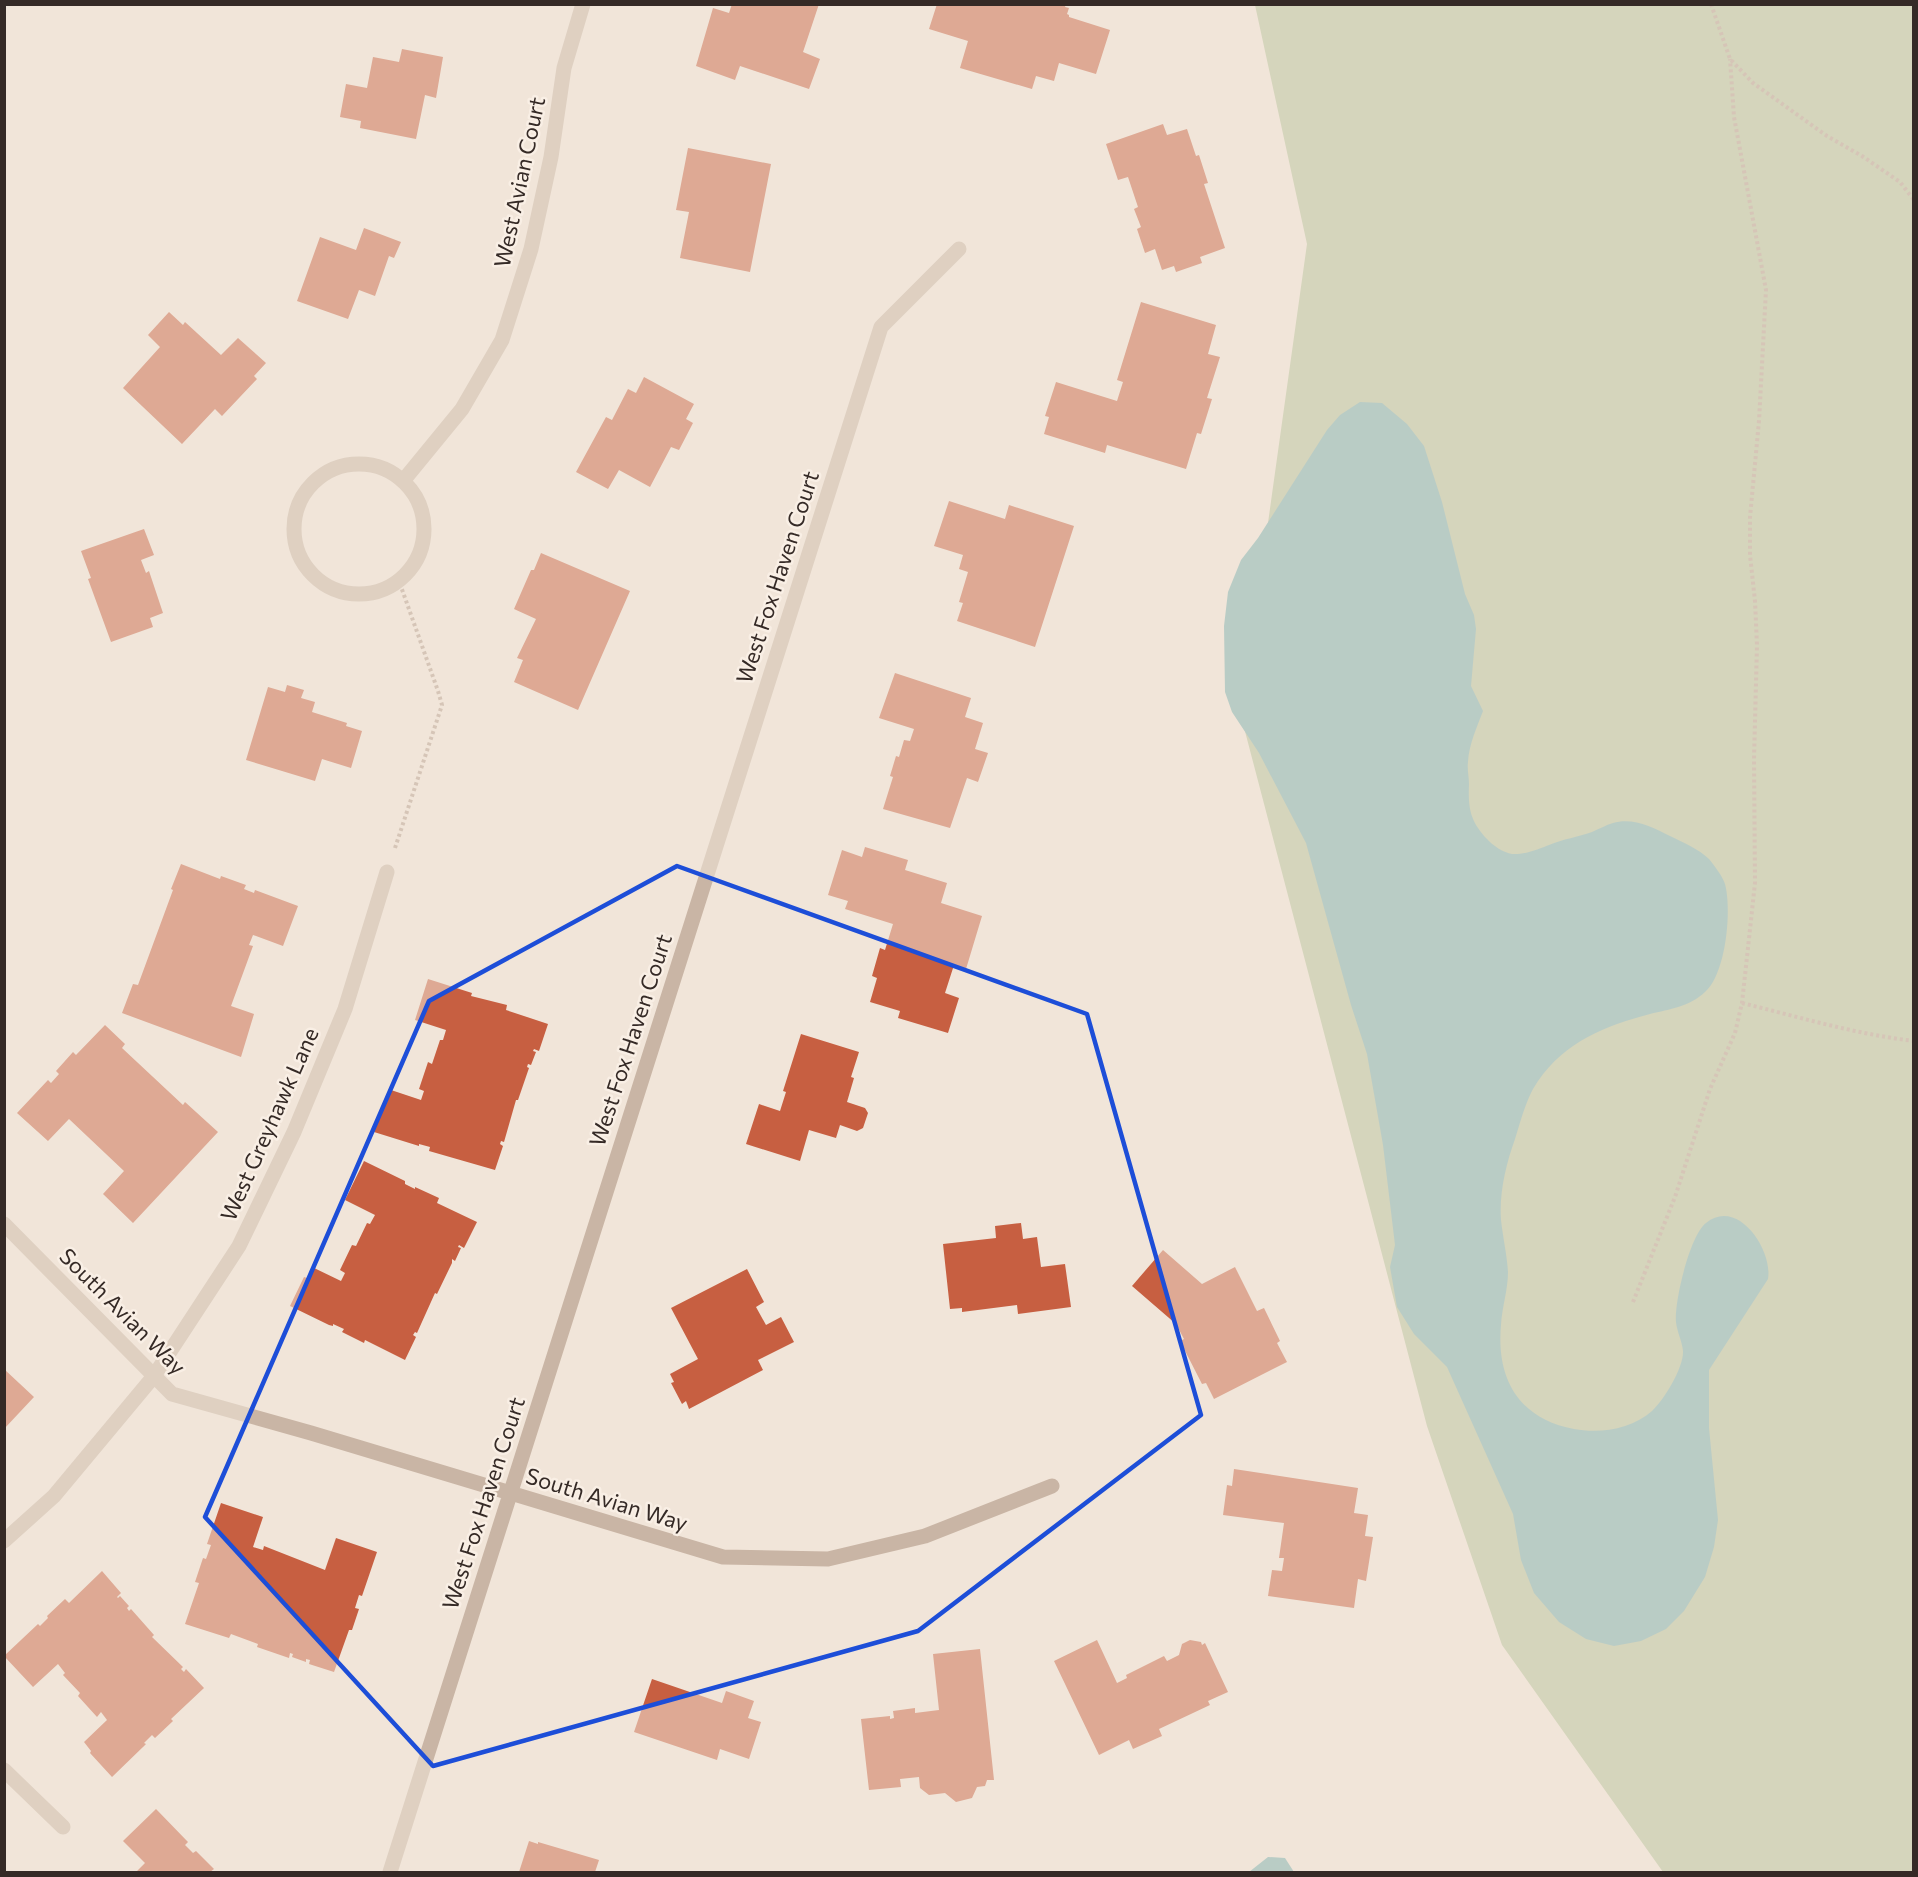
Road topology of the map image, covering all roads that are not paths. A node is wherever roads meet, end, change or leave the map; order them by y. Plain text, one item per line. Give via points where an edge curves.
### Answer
1 (583, 4) edge
2 (959, 249) dead end
3 (404, 480) junction
4 (387, 872) road end
5 (4, 1224) edge
6 (154, 1376) junction
7 (1052, 1486) dead end
8 (510, 1494) junction
9 (4, 1541) edge
10 (4, 1770) edge
11 (63, 1827) dead end
12 (390, 1872) edge

1 - 3 street, West Avian Court via 564,68 551,158 531,249 502,340 462,408
2 - 8 street, West Fox Haven Court via 881,327
3 - 3 street via 387,469 346,464 311,484 299,501 294,542 301,561 315,579 335,591 357,595 380,592 399,581 415,564 423,543 424,520 418,499
4 - 6 street, West Greyhawk Lane via 345,1010 294,1132 239,1246
5 - 6 street, South Avian Way
6 - 8 street, South Avian Way via 172,1394
6 - 9 street, West Greyhawk Lane via 54,1496
7 - 8 street, South Avian Way via 925,1536 828,1559 723,1557
8 - 12 street, West Fox Haven Court
10 - 11 street

